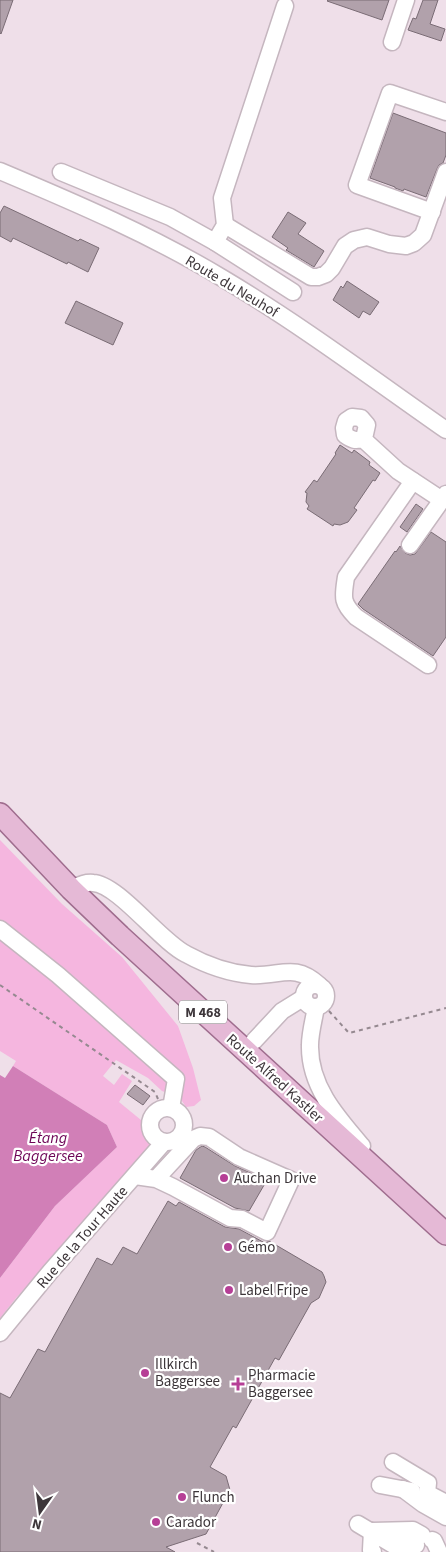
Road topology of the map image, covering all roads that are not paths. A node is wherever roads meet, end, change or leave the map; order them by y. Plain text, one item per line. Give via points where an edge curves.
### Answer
1 (406, 0) edge
2 (286, 6) dead end
3 (392, 42) dead end
4 (446, 112) edge
5 (0, 171) edge
6 (61, 172) dead end
7 (446, 172) edge
8 (432, 212) junction
9 (225, 226) junction
10 (215, 242) junction
11 (293, 292) dead end
12 (446, 430) edge
13 (363, 439) dead end
14 (413, 481) junction
15 (444, 497) edge
16 (410, 545) dead end
17 (428, 665) dead end
18 (0, 814) edge
19 (71, 889) junction
20 (0, 929) edge
21 (315, 1002) junction
22 (254, 1041) dead end
23 (166, 1108) junction
24 (164, 1142) junction
25 (135, 1176) junction
26 (156, 1180) junction
27 (413, 1204) junction
28 (446, 1234) edge
29 (0, 1333) edge
30 (393, 1462) dead end
31 (380, 1485) dead end
32 (403, 1489) junction
33 (427, 1493) junction
34 (446, 1503) edge
35 (446, 1517) edge
36 (365, 1527) junction
37 (424, 1546) edge
38 (373, 1552) edge
39 (390, 1552) edge

1 - 3 street
2 - 9 street via 222,198
4 - 8 street via 390,93 357,185
5 - 12 street, Route du Neuhof via 125,226 224,279
6 - 10 street via 170,217
7 - 8 street
8 - 9 street via 423,235 414,243 406,246 389,244 366,237 354,240 345,246 332,268 318,277 310,277
9 - 10 street
10 - 11 street
13 - 14 street
14 - 15 street
14 - 17 street via 346,577 343,594 346,606 356,616
15 - 16 street
18 - 19 main road, Route Alfred Kastler / M 468
19 - 21 street via 93,883 111,889 177,950 203,964 252,975 290,971 308,976 326,993
19 - 27 main road, Route Alfred Kastler / M 468
20 - 23 street via 176,1078
21 - 22 street via 282,1010
21 - 27 street via 310,1045 321,1093 343,1125
23 - 24 street via 153,1115 150,1126 154,1137
23 - 24 street, Rue de la Tour Haute via 181,1114 185,1125 176,1140
24 - 25 street, Rue de la Tour Haute
25 - 26 street
25 - 29 street, Rue de la Tour Haute
26 - 26 street via 230,1218 242,1219 267,1232 291,1180 239,1157 209,1137 200,1136 193,1139
27 - 28 main road, Route Alfred Kastler / M 468
30 - 33 street via 428,1483
31 - 32 street
32 - 33 street
32 - 35 street
33 - 34 street
36 - 37 street
36 - 37 street via 413,1530
36 - 38 street
36 - 39 street

